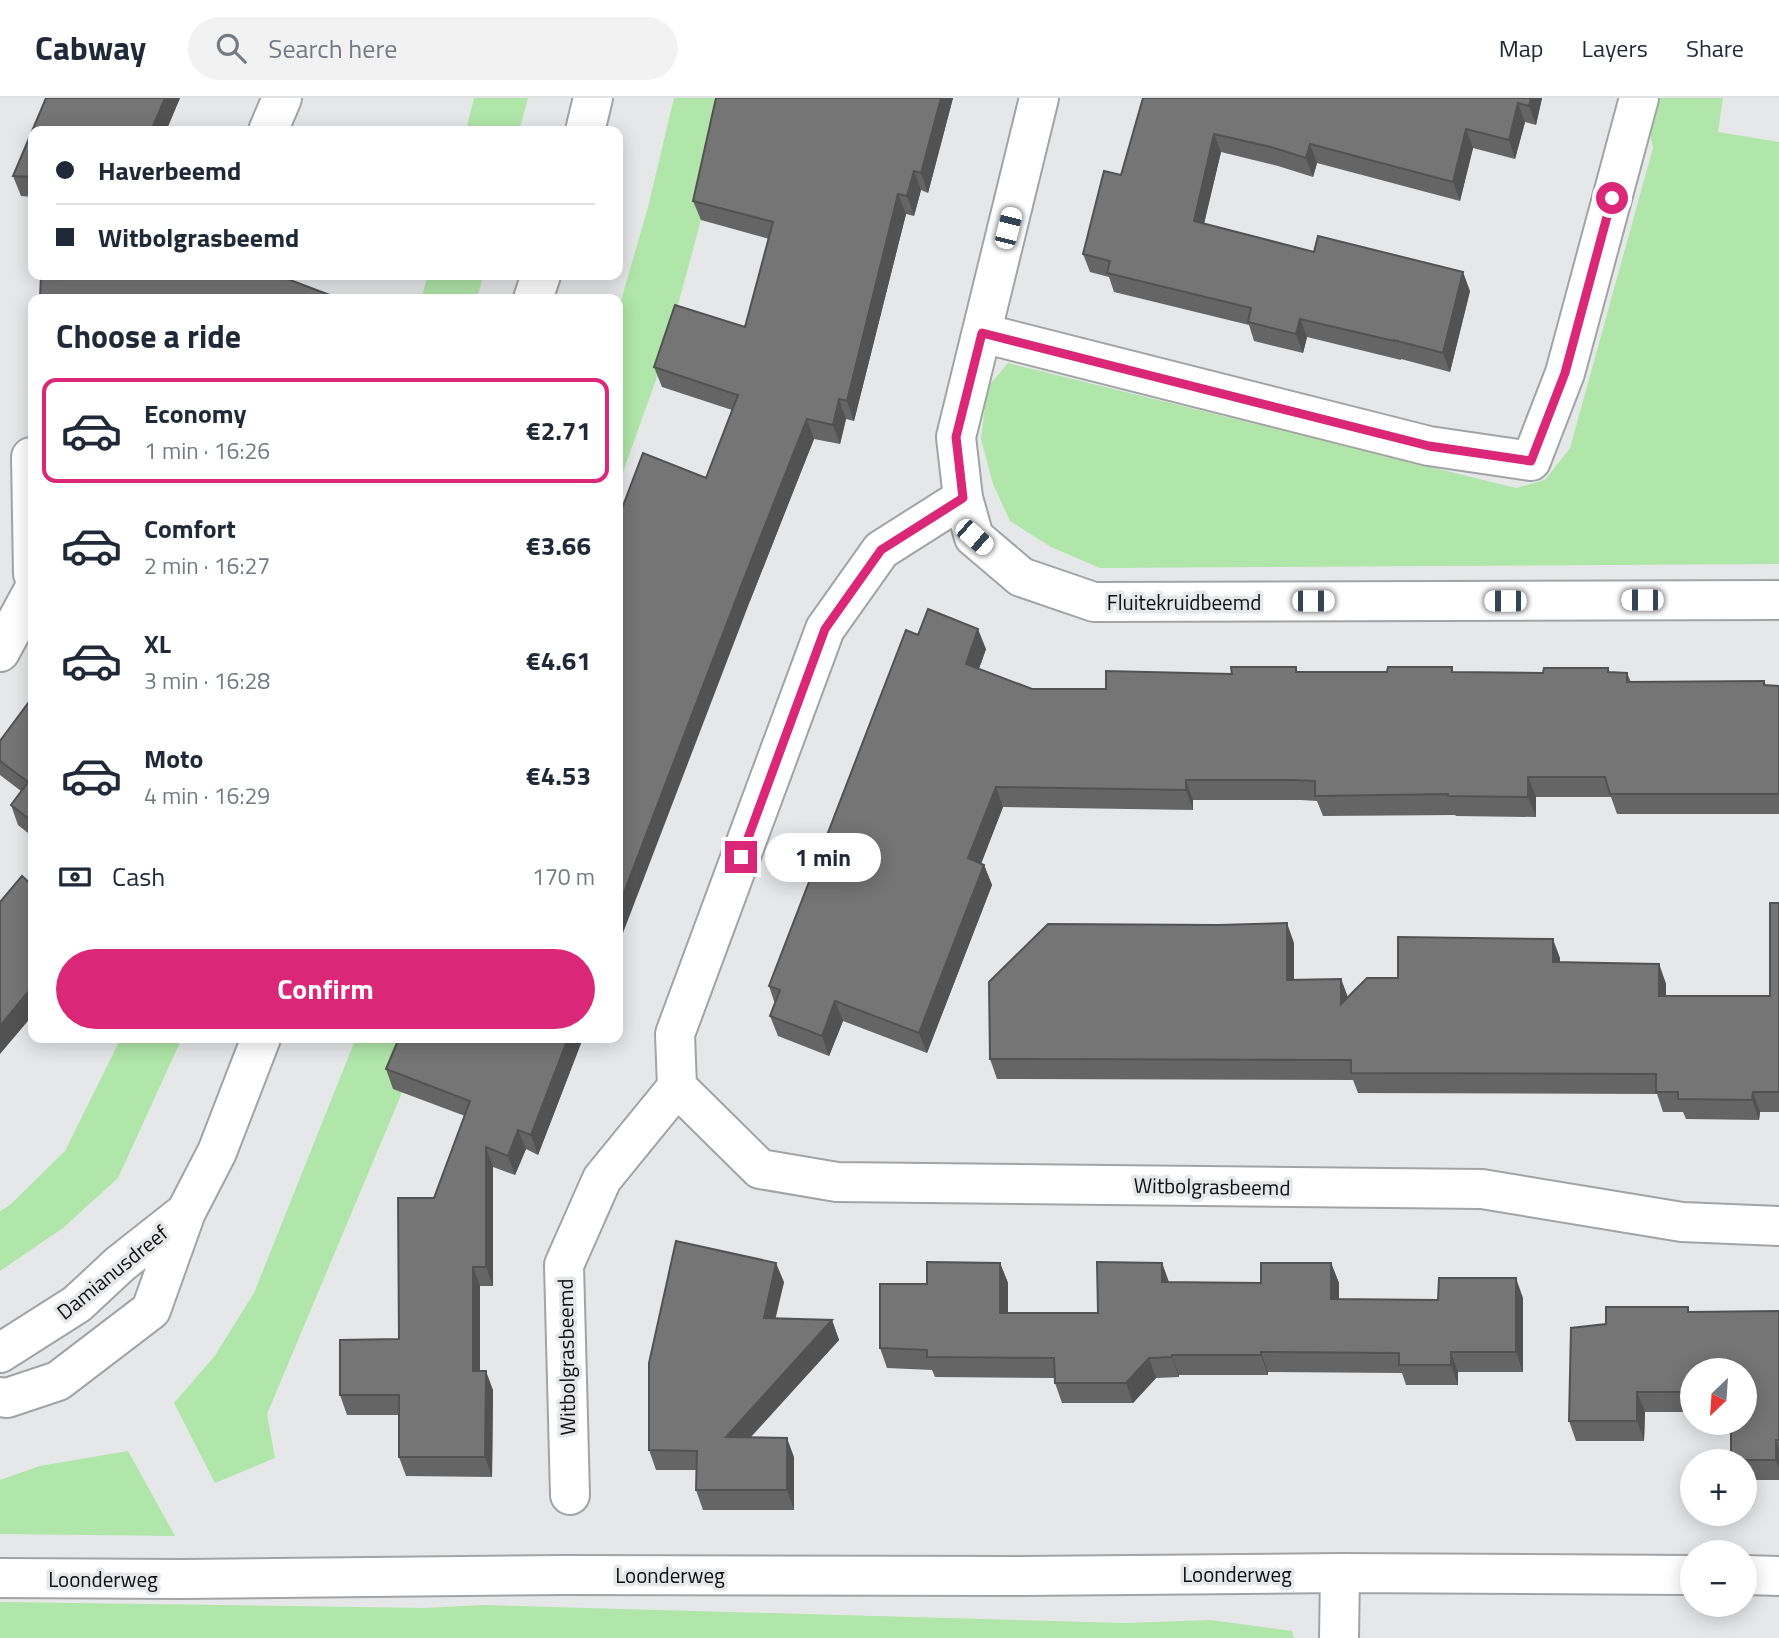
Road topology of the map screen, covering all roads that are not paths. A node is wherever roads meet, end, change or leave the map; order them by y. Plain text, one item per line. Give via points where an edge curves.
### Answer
1 (282, 98) edge
2 (593, 98) edge
3 (1040, 98) edge
4 (1639, 98) edge
5 (270, 126) edge
6 (586, 126) edge
7 (982, 333) junction
8 (963, 498) junction
9 (28, 600) edge
10 (1779, 600) edge
11 (0, 652) edge
12 (259, 1043) edge
13 (677, 1087) junction
14 (187, 1212) junction
15 (1779, 1226) edge
16 (0, 1353) edge
17 (0, 1398) edge
18 (570, 1495) dead end
19 (1340, 1573) junction
20 (1680, 1575) edge
21 (1757, 1575) edge
22 (1779, 1576) edge
23 (0, 1578) edge
24 (1339, 1638) edge

1 - 5 street
2 - 6 street
3 - 7 street, Fluitekruidbeemd
4 - 7 street via 1565,373 1531,461 1429,446
7 - 8 street, Fluitekruidbeemd via 956,437
8 - 10 street, Fluitekruidbeemd via 974,537 1021,578 1094,602
8 - 13 street via 881,550 825,629 675,1034
9 - 11 street
12 - 14 street, Damianusdreef via 218,1152
13 - 15 street, Witbolgrasbeemd via 760,1169 837,1182 1482,1189 1682,1222
13 - 18 street, Witbolgrasbeemd via 602,1179 564,1265
14 - 16 street, Damianusdreef via 77,1304
14 - 17 street, Damianusdreef via 151,1310 58,1381
19 - 20 street, Loonderweg
19 - 23 street, Loonderweg
19 - 24 street
21 - 22 street

